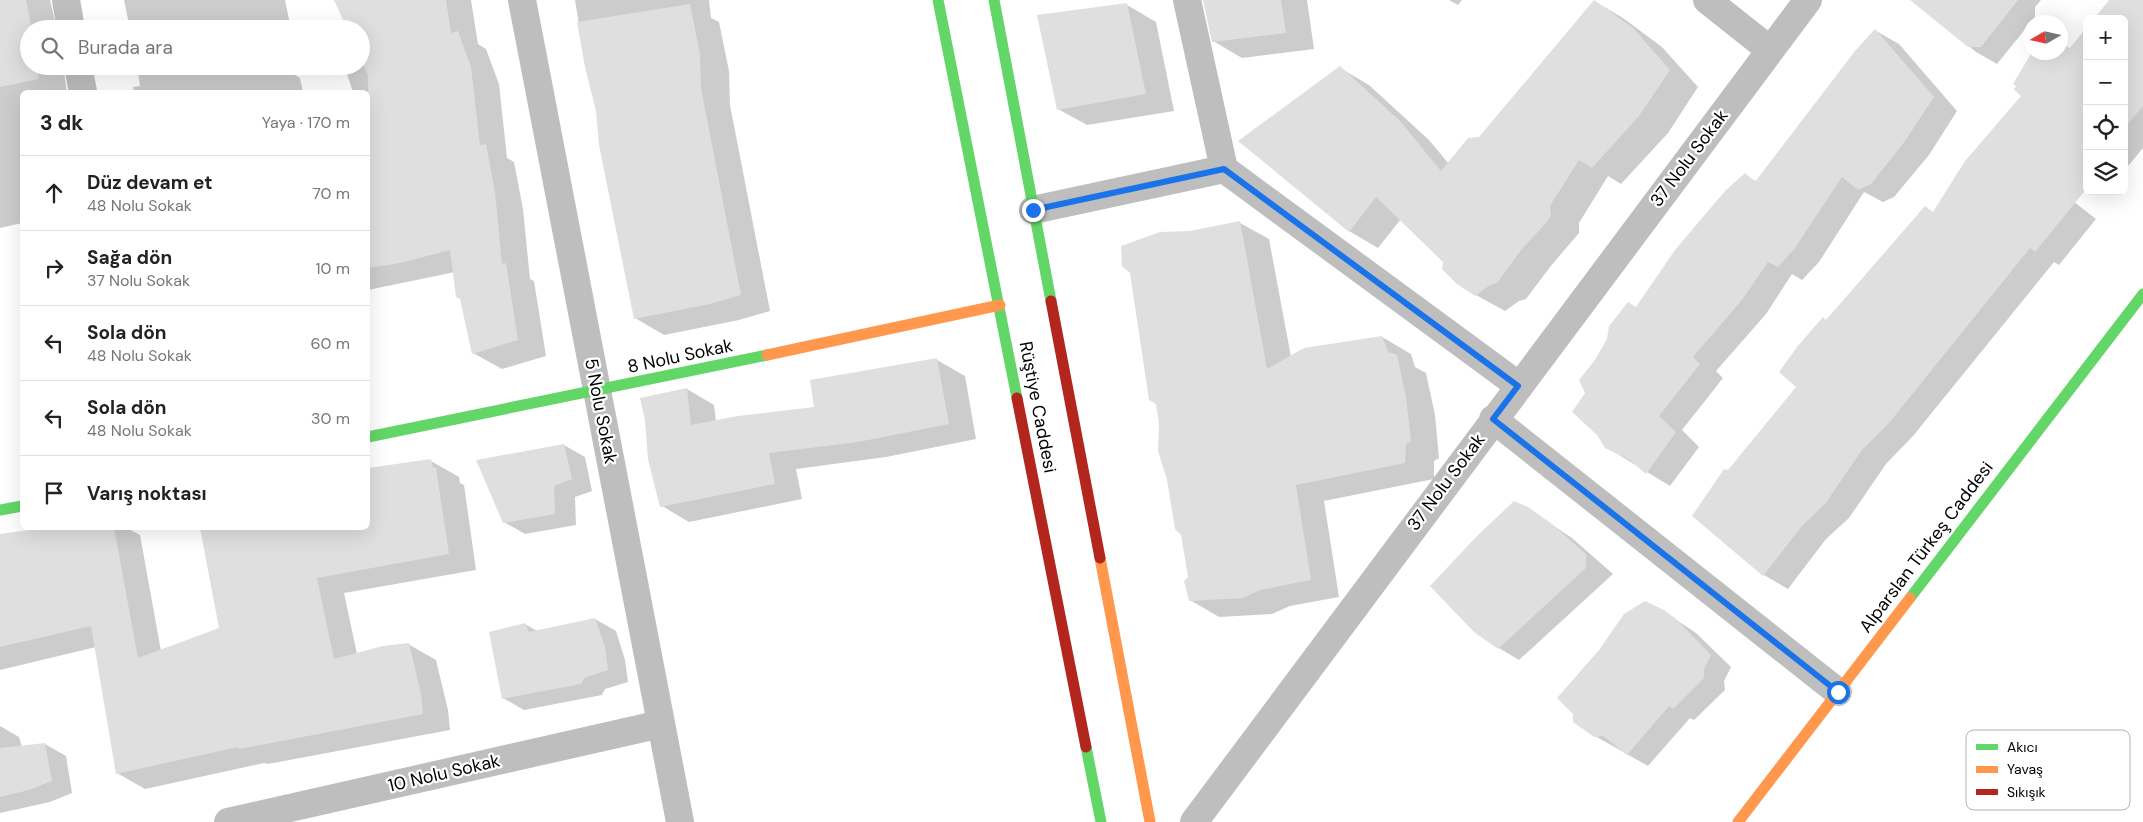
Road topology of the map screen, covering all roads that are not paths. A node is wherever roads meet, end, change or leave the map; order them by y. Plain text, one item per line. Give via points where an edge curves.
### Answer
1 (66, 0) edge
2 (522, 0) edge
3 (938, 0) edge
4 (994, 0) edge
5 (1187, 0) edge
6 (1708, 0) edge
7 (1808, 0) edge
8 (69, 20) edge
9 (1770, 50) junction
10 (80, 75) edge
11 (83, 90) edge
12 (1224, 169) junction
13 (1033, 210) junction
14 (2143, 294) edge
15 (1000, 305) junction
16 (1518, 386) junction
17 (597, 392) junction
18 (1493, 419) junction
19 (370, 437) edge
20 (20, 506) edge
21 (0, 510) edge
22 (1838, 692) junction
23 (661, 724) junction
24 (228, 822) edge
25 (680, 822) edge
26 (1101, 822) edge
27 (1150, 822) edge
28 (1194, 822) edge
29 (1738, 822) edge

1 - 8 street
2 - 17 street, 5 Nolu Sokak
3 - 15 street, Rüştiye Caddesi
4 - 13 street, Rüştiye Caddesi
5 - 12 street
6 - 9 street
7 - 9 street, 37 Nolu Sokak
9 - 16 street, 37 Nolu Sokak
10 - 11 street
12 - 13 street
12 - 16 street
13 - 27 street, Rüştiye Caddesi
14 - 22 street, Alparslan Türkeş Caddesi
15 - 17 street, 8 Nolu Sokak
15 - 26 street, Rüştiye Caddesi
16 - 18 street, 37 Nolu Sokak
17 - 19 street, 8 Nolu Sokak
17 - 23 street, 5 Nolu Sokak
18 - 22 street
18 - 28 street, 37 Nolu Sokak
20 - 21 street
22 - 29 street, Alparslan Türkeş Caddesi
23 - 24 street, 10 Nolu Sokak
23 - 25 street, 5 Nolu Sokak

